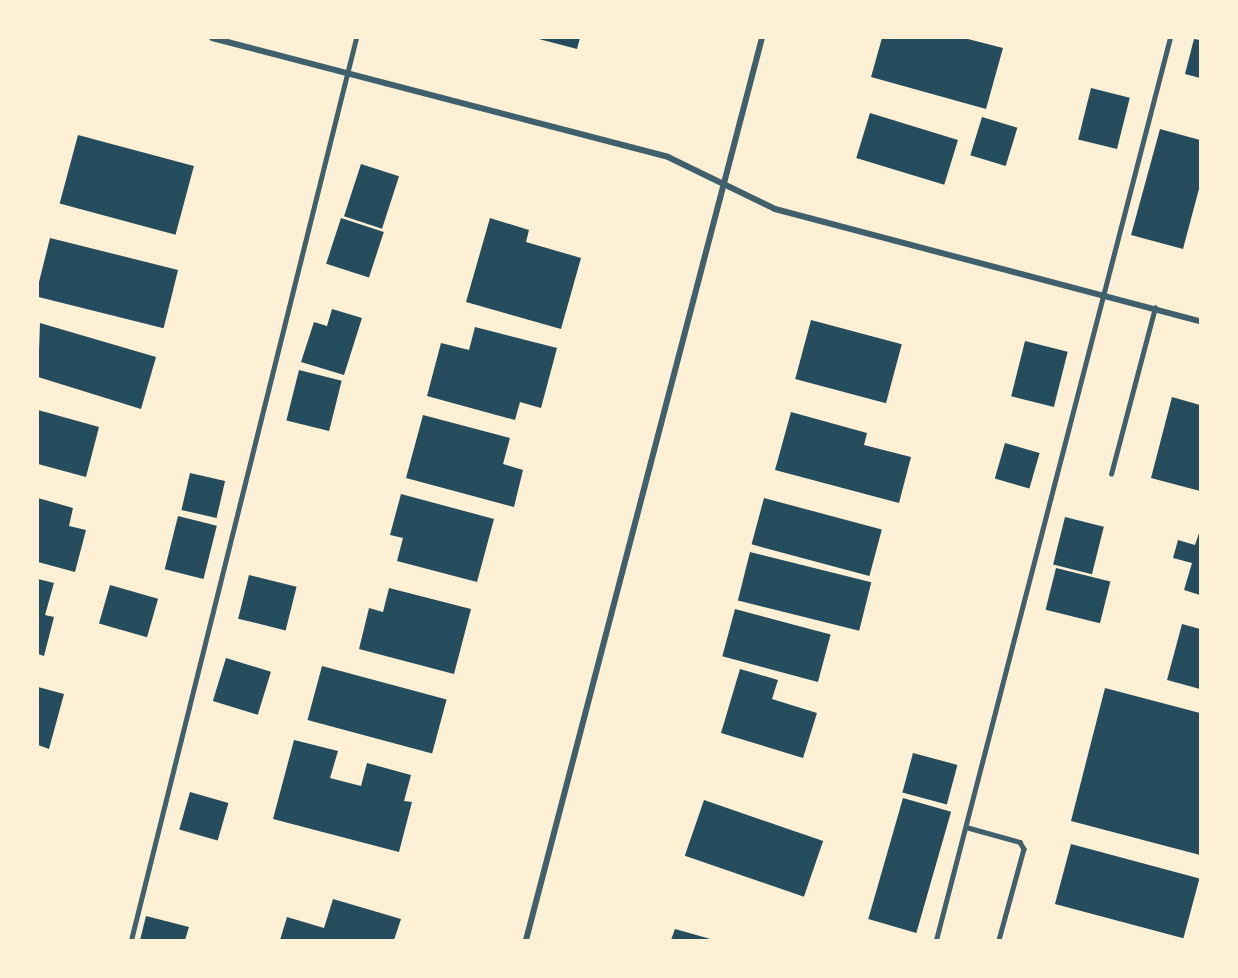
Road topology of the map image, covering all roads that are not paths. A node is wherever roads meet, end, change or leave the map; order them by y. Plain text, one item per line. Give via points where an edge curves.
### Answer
1 (212, 38) edge
2 (356, 38) edge
3 (762, 38) edge
4 (1170, 38) edge
5 (346, 73) junction
6 (724, 182) junction
7 (1103, 294) junction
8 (1155, 308) junction
9 (1200, 321) edge
10 (1111, 474) dead end
11 (966, 827) junction
12 (131, 940) edge
13 (526, 940) edge
14 (936, 940) edge
15 (999, 940) edge

1 - 5 street
2 - 5 lane
3 - 6 street
4 - 7 lane
5 - 6 street via 668,157
5 - 12 lane
6 - 7 street via 775,209
6 - 13 street
7 - 8 street
7 - 11 lane
8 - 9 street
8 - 10 lane
11 - 14 lane
11 - 15 lane via 1020,842 1024,849

